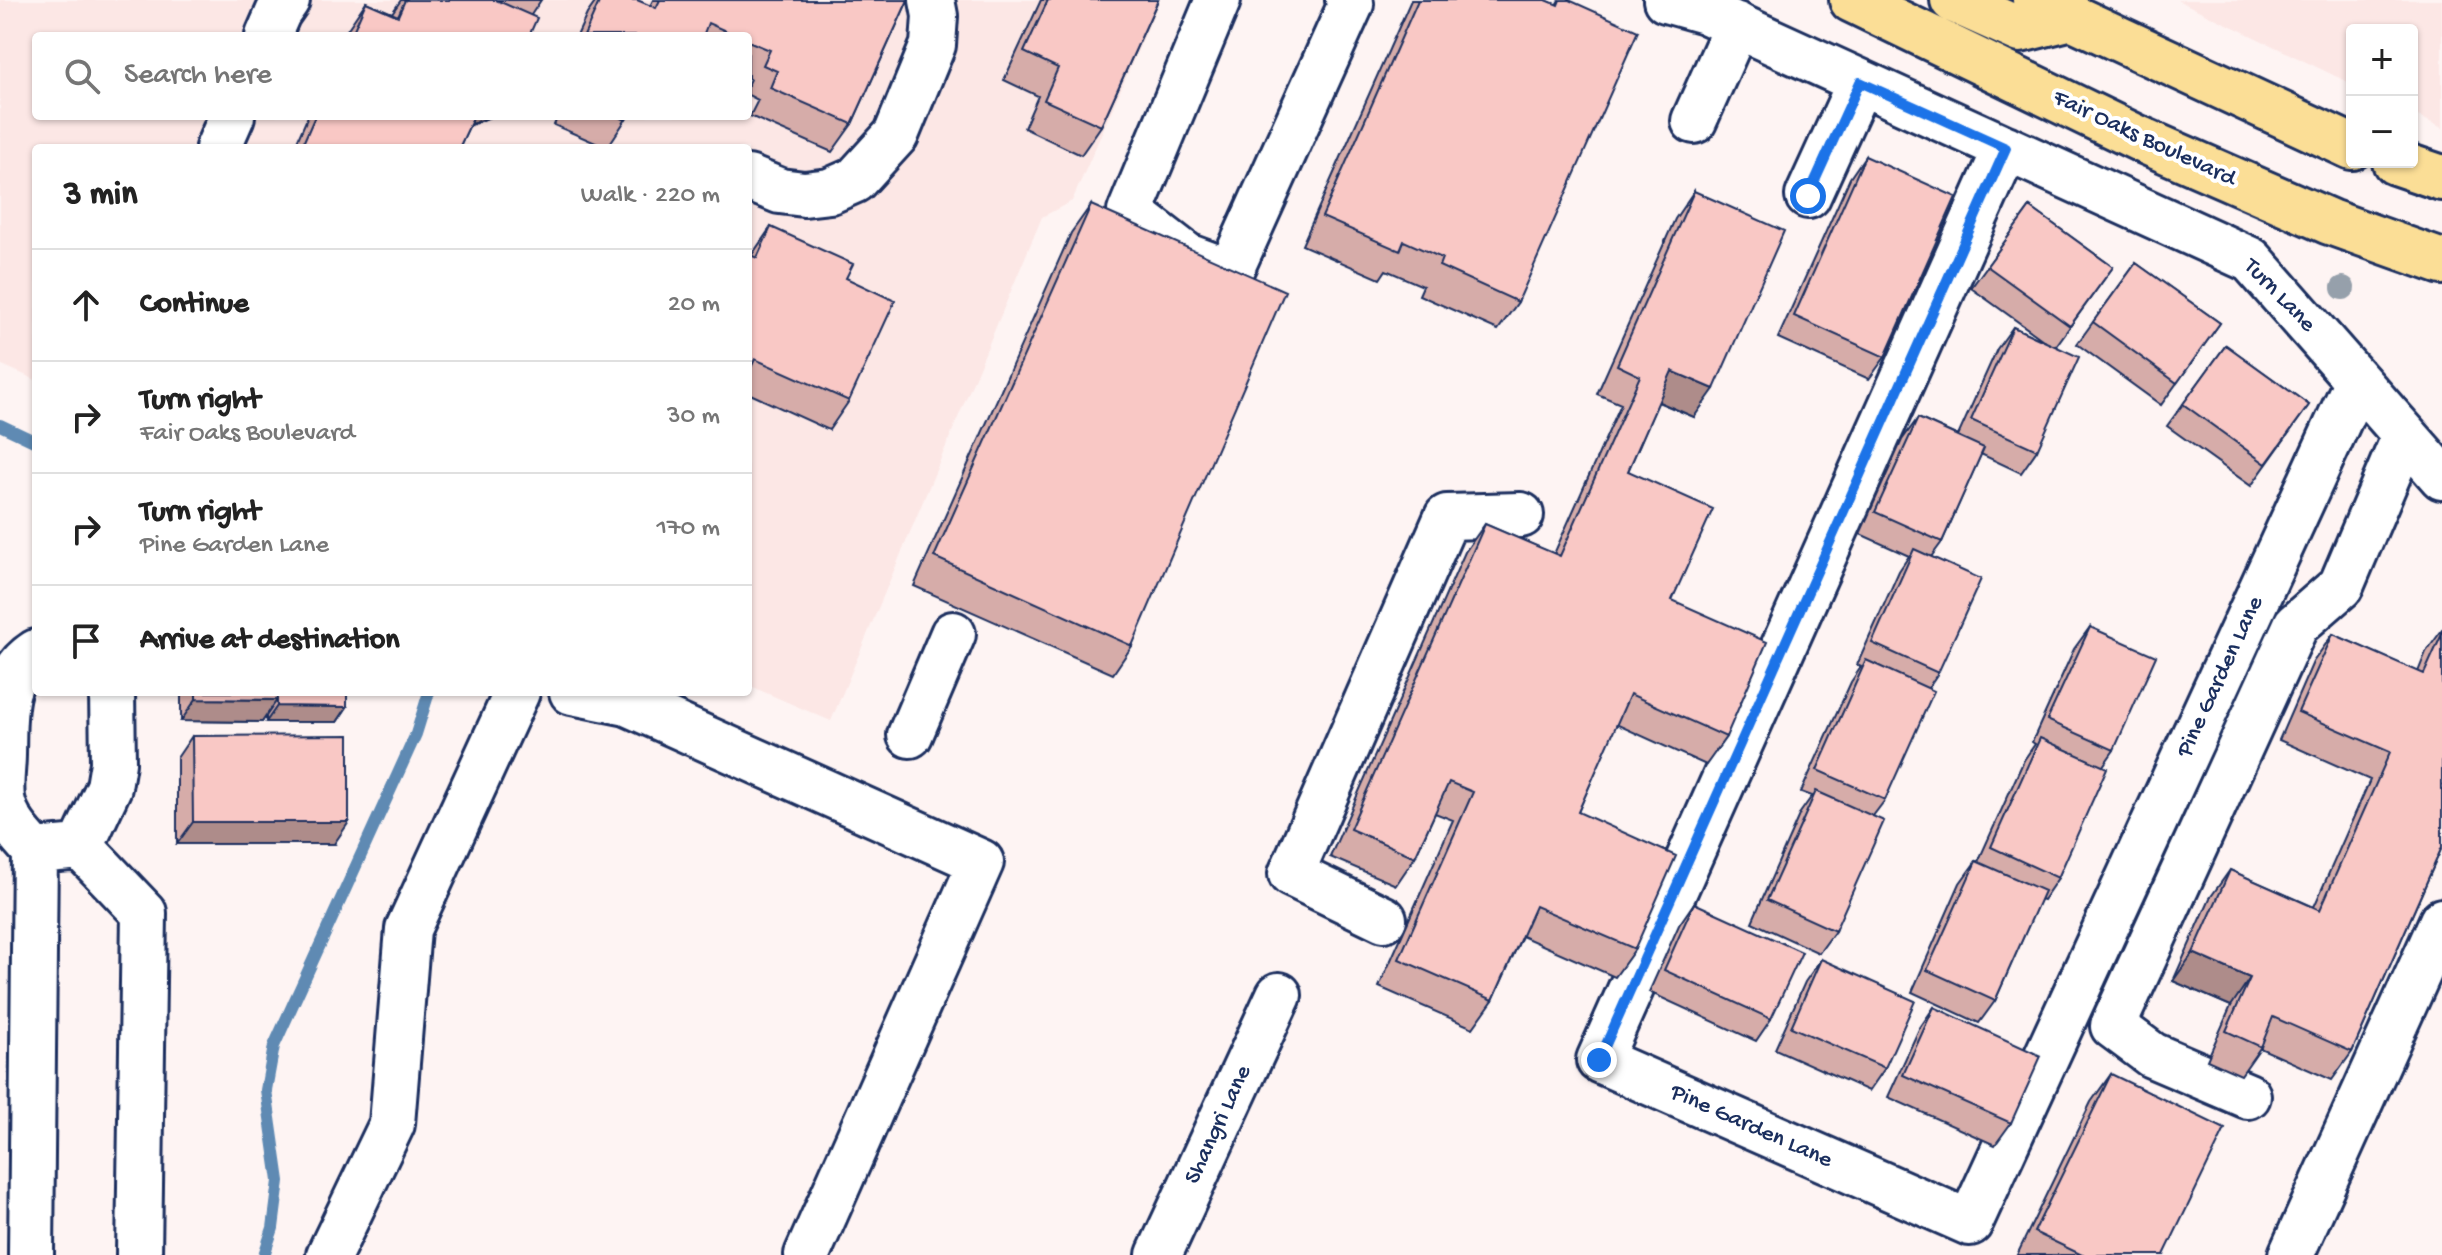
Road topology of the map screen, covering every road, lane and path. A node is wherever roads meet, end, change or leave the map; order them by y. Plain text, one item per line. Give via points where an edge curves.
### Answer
1 (287, 0) edge
2 (932, 0) edge
3 (1218, 0) edge
4 (1348, 0) edge
5 (1666, 0) edge
6 (1852, 0) edge
7 (1953, 0) edge
8 (2054, 9) edge
9 (1737, 25) junction
10 (270, 32) edge
11 (1860, 82) junction
12 (230, 120) edge
13 (1694, 121) dead end
14 (220, 144) edge
15 (2346, 144) edge
16 (2016, 152) junction
17 (2413, 168) edge
18 (2442, 178) edge
19 (752, 180) edge
20 (1808, 196) dead end
21 (2442, 262) edge
22 (2357, 381) junction
23 (2405, 435) junction
24 (2442, 477) edge
25 (1521, 515) dead end
26 (953, 634) dead end
27 (32, 655) edge
28 (112, 696) edge
29 (515, 696) edge
30 (592, 696) edge
31 (910, 735) dead end
32 (81, 847) junction
33 (35, 851) junction
34 (1384, 919) dead end
35 (2442, 921) edge
36 (1279, 995) dead end
37 (2248, 1096) dead end
38 (31, 1255) edge
39 (139, 1255) edge
40 (329, 1255) edge
41 (807, 1255) edge
42 (1159, 1255) edge
43 (2291, 1255) edge

1 - 10 street
2 - 19 street via 933,45 896,135 855,180 804,194
3 - 4 street via 1130,212 1187,256 1230,272 1351,4
5 - 9 street
6 - 21 main road, Fair Oaks Boulevard via 2140,139 2330,222
7 - 8 main road via 2020,30
8 - 15 main road
9 - 11 street
9 - 13 street
11 - 16 street
11 - 20 street
12 - 14 street
16 - 22 street, Turn Lane via 2251,260
16 - 22 street, Pine Garden Lane via 1599,1060 1970,1223
17 - 18 main road
22 - 23 street, Turn Lane
23 - 24 street, Turn Lane
23 - 37 street via 2341,586 2296,625 2113,1026 2152,1055
25 - 34 street via 1447,517 1291,874
26 - 31 street
27 - 33 street via 12,675 5,694 2,799 18,834
28 - 32 street via 109,787
29 - 40 street via 408,929 392,1124
30 - 41 street via 627,703 981,862
32 - 33 street
32 - 39 street via 144,913
33 - 38 street
35 - 43 street
36 - 42 street, Shangri Lane

